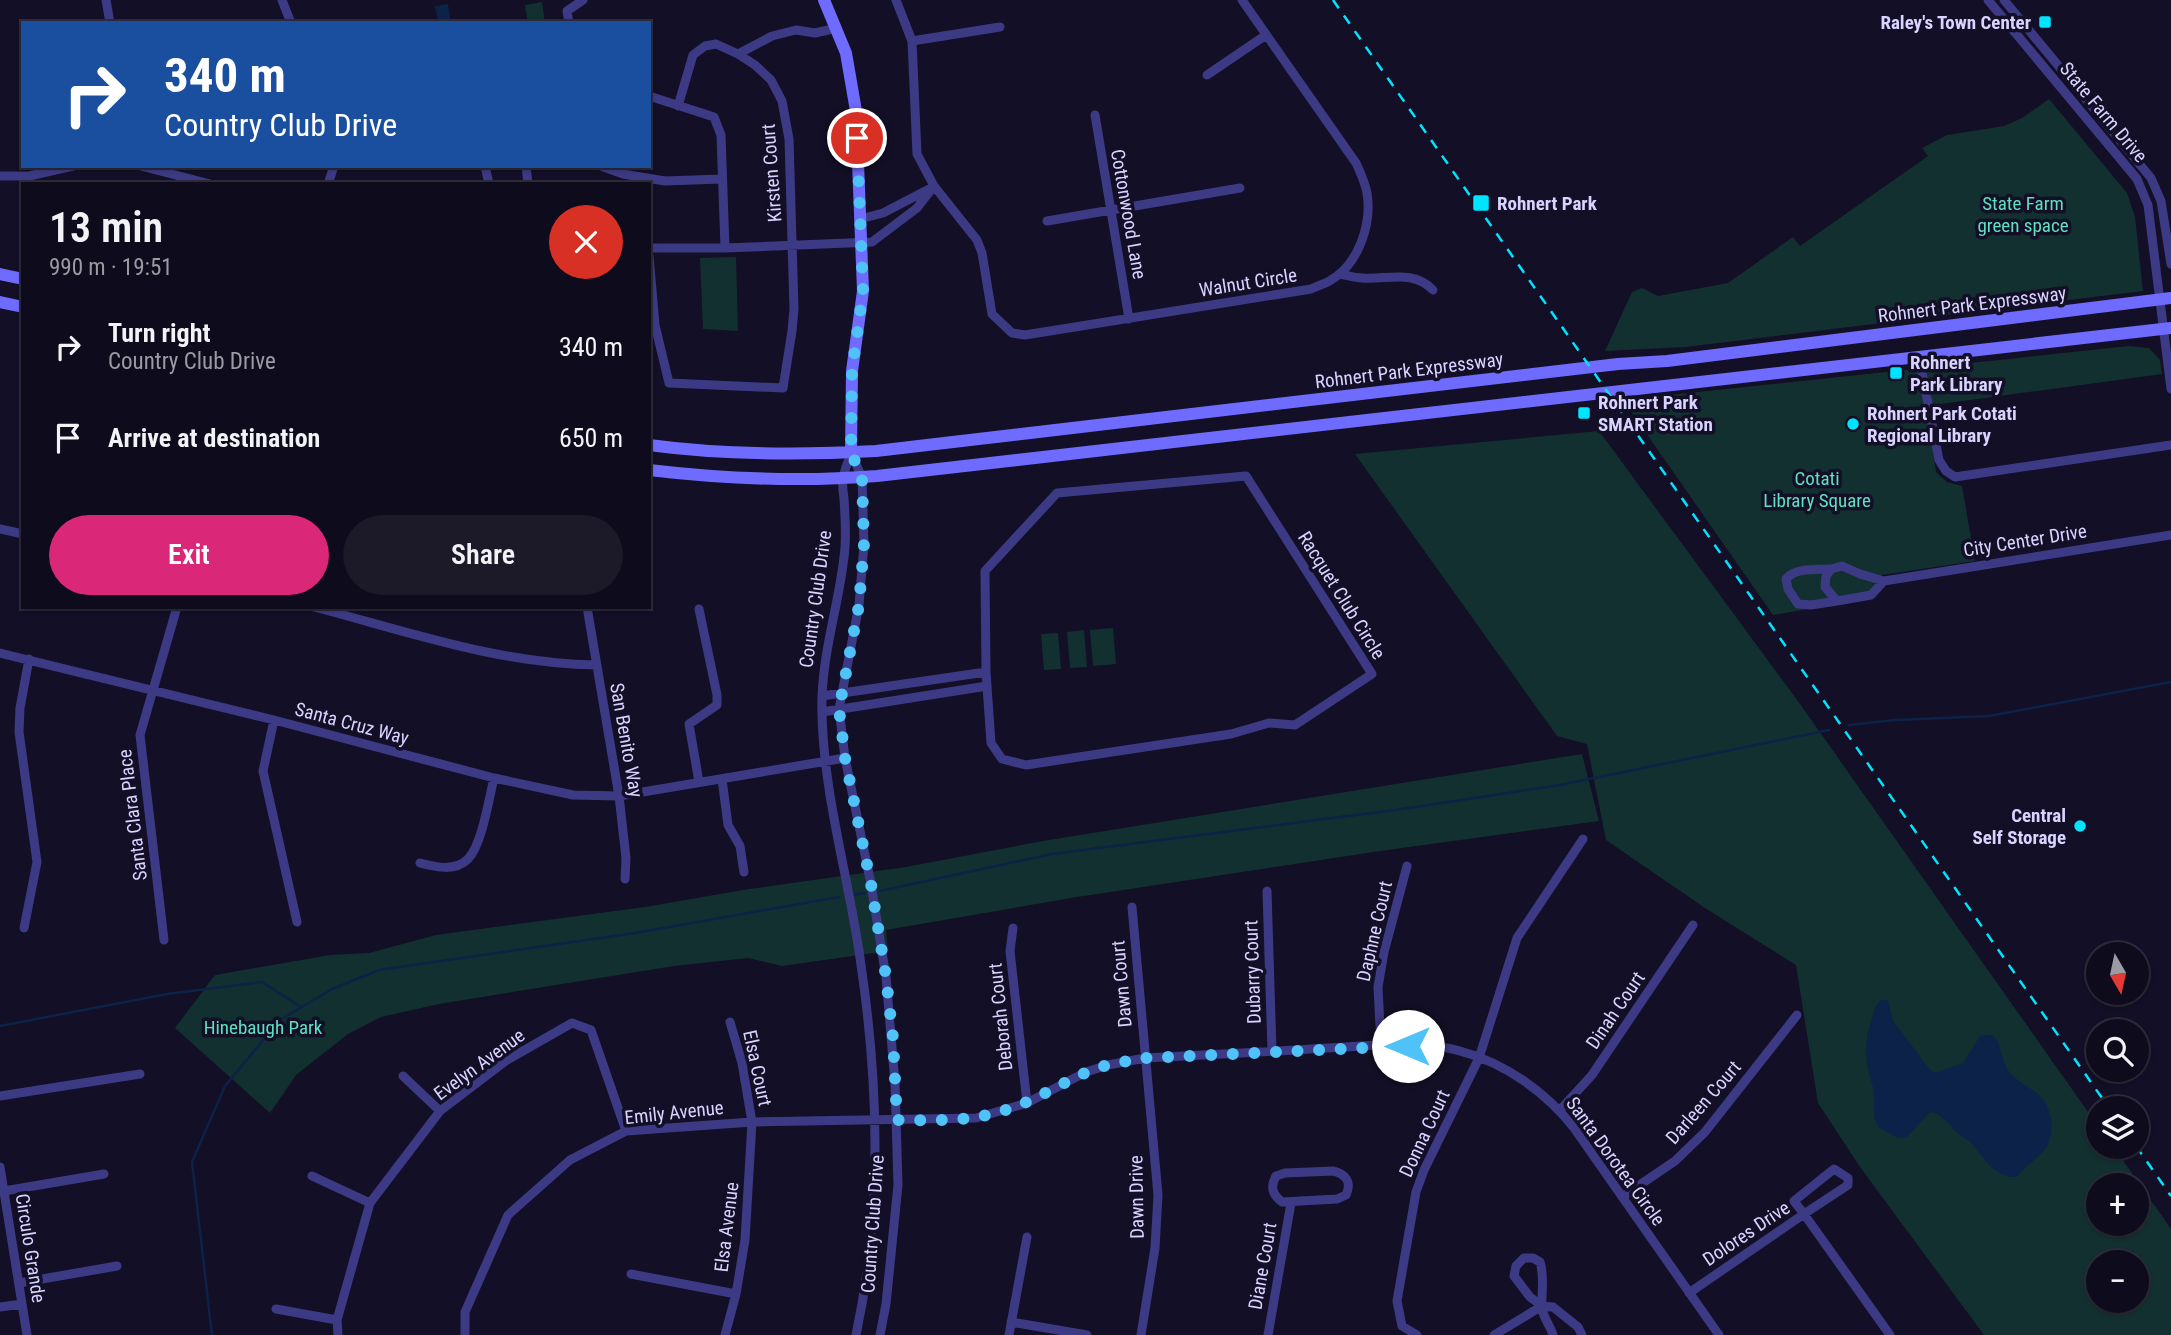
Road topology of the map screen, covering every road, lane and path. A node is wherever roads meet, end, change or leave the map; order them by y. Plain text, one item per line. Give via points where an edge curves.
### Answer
1 (106, 0) edge
2 (283, 0) edge
3 (583, 0) edge
4 (824, 0) edge
5 (896, 0) edge
6 (1242, 0) edge
7 (1988, 0) edge
8 (2004, 0) edge
9 (110, 21) edge
10 (290, 21) edge
11 (569, 21) edge
12 (1000, 27) dead end
13 (837, 28) junction
14 (1266, 35) junction
15 (912, 41) junction
16 (738, 54) junction
17 (1207, 75) dead end
18 (651, 97) edge
19 (678, 106) junction
20 (1095, 115) dead end
21 (64, 168) edge
22 (147, 168) edge
23 (606, 168) edge
24 (0, 176) edge
25 (721, 179) junction
26 (185, 180) edge
27 (934, 186) junction
28 (1240, 188) dead end
29 (1112, 211) junction
30 (860, 219) junction
31 (1047, 221) dead end
32 (861, 243) junction
33 (792, 245) junction
34 (651, 248) edge
35 (725, 248) junction
36 (2171, 264) edge
37 (0, 274) edge
38 (1339, 274) junction
39 (21, 279) edge
40 (651, 279) edge
41 (1433, 290) dead end
42 (2165, 298) edge
43 (0, 302) edge
44 (21, 307) edge
45 (1129, 319) junction
46 (2166, 329) edge
47 (1919, 357) junction
48 (2171, 389) edge
49 (651, 445) edge
50 (2171, 445) edge
51 (851, 452) junction
52 (651, 470) edge
53 (862, 478) junction
54 (842, 479) junction
55 (0, 528) edge
56 (21, 533) edge
57 (2171, 535) edge
58 (1831, 569) junction
59 (1885, 581) junction
60 (1837, 601) junction
61 (699, 608) dead end
62 (176, 609) edge
63 (322, 609) edge
64 (587, 609) edge
65 (0, 653) edge
66 (29, 660) junction
67 (596, 665) junction
68 (986, 672) junction
69 (986, 686) junction
70 (154, 690) junction
71 (841, 693) junction
72 (822, 696) junction
73 (839, 709) junction
74 (821, 712) junction
75 (274, 720) junction
76 (845, 758) junction
77 (825, 762) junction
78 (494, 778) junction
79 (722, 779) junction
80 (699, 782) junction
81 (619, 796) junction
82 (1583, 839) dead end
83 (420, 863) dead end
84 (1407, 866) dead end
85 (744, 872) dead end
86 (625, 879) dead end
87 (1268, 891) dead end
88 (1132, 906) dead end
89 (297, 922) dead end
90 (1693, 925) dead end
91 (24, 928) dead end
92 (1013, 928) dead end
93 (164, 940) dead end
94 (1797, 1014) dead end
95 (730, 1022) dead end
96 (1381, 1045) junction
97 (1272, 1051) junction
98 (1144, 1058) junction
99 (1479, 1058) junction
100 (140, 1074) dead end
101 (403, 1076) dead end
102 (0, 1096) edge
103 (1027, 1103) junction
104 (1560, 1110) junction
105 (440, 1111) junction
106 (897, 1120) junction
107 (874, 1121) junction
108 (752, 1122) junction
109 (626, 1131) junction
110 (0, 1167) edge
111 (104, 1174) dead end
112 (312, 1176) dead end
113 (4, 1191) junction
114 (1622, 1197) junction
115 (370, 1203) junction
116 (1291, 1203) junction
117 (3, 1211) edge
118 (1804, 1214) junction
119 (1027, 1237) dead end
120 (117, 1266) dead end
121 (631, 1274) dead end
122 (19, 1283) junction
123 (1689, 1293) junction
124 (736, 1294) junction
125 (22, 1304) junction
126 (1542, 1306) junction
127 (0, 1307) edge
128 (276, 1309) dead end
129 (337, 1320) junction
130 (1011, 1322) junction
131 (27, 1335) edge
132 (338, 1335) edge
133 (465, 1335) edge
134 (725, 1335) edge
135 (856, 1335) edge
136 (880, 1335) edge
137 (1009, 1335) edge
138 (1087, 1335) edge
139 (1140, 1335) edge
140 (1268, 1335) edge
141 (1417, 1335) edge
142 (1494, 1335) edge
143 (1553, 1335) edge
144 (1582, 1335) edge
145 (1718, 1335) edge
146 (1890, 1335) edge

1 - 9 street
2 - 10 street
3 - 11 street via 567,11
4 - 13 main road, Country Club Drive
5 - 15 street, Walnut Circle
6 - 14 street
7 - 42 street, State Farm Drive via 2137,179 2148,205
8 - 36 street, State Farm Drive via 2151,178 2161,201
12 - 15 street
13 - 16 street via 772,36
13 - 30 main road, Country Club Drive via 856,111
14 - 17 street
14 - 38 street via 1356,163 1367,192 1367,220 1352,260
15 - 27 street, Walnut Circle via 917,154
16 - 19 street, Kirsten Court via 716,44 693,55
16 - 33 street, Kirsten Court via 771,80 782,101 789,139
18 - 19 street
19 - 25 street via 714,117 720,135
20 - 29 street, Cottonwood Lane
21 - 24 street via 29,176
22 - 26 street
23 - 25 street via 665,181
25 - 35 street
27 - 30 street via 883,213
27 - 32 street via 917,208 872,242
27 - 45 street, Walnut Circle via 977,240 992,314 1012,333 1040,334
28 - 29 street
29 - 31 street
29 - 45 street, Cottonwood Lane
30 - 32 main road, Country Club Drive
32 - 33 street
32 - 51 main road, Country Club Drive via 863,291 852,371
33 - 35 street
33 - 40 street, Kirsten Court via 792,331 783,388 669,383 655,325
34 - 35 street
37 - 39 main road
38 - 41 street via 1363,279 1399,275 1426,282
38 - 45 street, Walnut Circle via 1311,289
42 - 46 street, State Farm Drive
42 - 51 main road, Rohnert Park Expressway via 1667,361
43 - 44 main road
46 - 47 main road
46 - 48 street, State Farm Drive
47 - 50 street via 1939,460 1955,477
47 - 53 main road
49 - 51 main road, Rohnert Park Expressway
51 - 53 street, Country Club Drive
51 - 54 street, Country Club Drive
52 - 54 main road via 724,478
53 - 54 main road
53 - 71 street, Country Club Drive via 864,544 859,605
54 - 72 street, Country Club Drive via 845,550 824,656
55 - 56 street
57 - 59 street, City Center Drive
58 - 59 street, City Center Drive via 1842,566
58 - 60 street via 1825,587
58 - 60 street, City Center Drive via 1791,573 1786,579 1798,604
59 - 60 street, City Center Drive via 1871,595
61 - 80 street via 717,705 689,724
62 - 70 street, Santa Clara Place
63 - 67 street via 517,659
64 - 67 street, San Benito Way
65 - 66 street, Santa Cruz Way
66 - 70 street, Santa Cruz Way
66 - 91 street via 19,732 37,862
67 - 81 street, San Benito Way
68 - 69 street, Racquet Club Circle
68 - 69 street, Racquet Club Circle via 985,571 1057,493 1246,476 1372,674 1295,725 1269,723 1231,734 1026,765 1002,759 991,743
68 - 71 street
69 - 73 street
70 - 75 street, Santa Cruz Way
70 - 93 street, Santa Clara Place via 140,734
71 - 72 street
71 - 73 street, Country Club Drive
72 - 74 street, Country Club Drive
73 - 74 street
73 - 76 street, Country Club Drive
74 - 77 street, Country Club Drive
75 - 78 street, Santa Cruz Way
75 - 89 street via 263,771
76 - 77 street, Santa Cruz Way
76 - 106 street, Country Club Drive via 871,884 893,1038
77 - 79 street, Santa Cruz Way
77 - 107 street, Country Club Drive via 871,1034
78 - 81 street, Santa Cruz Way via 573,795
78 - 83 street via 477,844 468,859 440,868
79 - 80 street, Santa Cruz Way
79 - 85 street via 728,825 740,846
80 - 81 street, Santa Cruz Way
81 - 86 street, San Benito Way
82 - 99 street, Donna Court via 1517,938
84 - 96 street, Daphne Court via 1378,987
87 - 97 street, Dubarry Court
88 - 98 street, Dawn Court
90 - 104 street, Dinah Court via 1592,1075
92 - 103 street, Deborah Court via 1010,951
94 - 114 street, Darleen Court via 1705,1132 1675,1161
95 - 108 street, Elsa Court
96 - 97 street, Santa Dorotea Circle
96 - 99 street, Santa Dorotea Circle via 1436,1046
97 - 98 street, Santa Dorotea Circle
98 - 103 street, Santa Dorotea Circle via 1086,1072
98 - 139 street, Dawn Drive via 1158,1195 1155,1248
99 - 104 street, Santa Dorotea Circle via 1518,1076
99 - 141 street, Donna Court via 1416,1192 1397,1301 1402,1326
100 - 102 street
101 - 105 street
103 - 106 street, Santa Dorotea Circle via 976,1118
104 - 114 street, Santa Dorotea Circle
105 - 109 street, Evelyn Avenue via 507,1060 572,1023 591,1030
105 - 115 street, Evelyn Avenue
106 - 107 street, Santa Dorotea Circle
106 - 136 street, Country Club Drive via 896,1208
107 - 108 street, Emily Avenue
107 - 135 street, Country Club Drive via 871,1228
108 - 109 street, Emily Avenue
108 - 124 street, Elsa Avenue via 745,1240
109 - 133 street, Emily Avenue via 570,1160 508,1215 465,1312
110 - 113 street, Circulo Grande
111 - 113 street
112 - 115 street
113 - 117 street, Circulo Grande
114 - 123 street, Santa Dorotea Circle
115 - 129 street, Evelyn Avenue
116 - 116 street, Diane Court via 1337,1199 1346,1195 1348,1180 1333,1171 1276,1176 1274,1196
116 - 140 street, Diane Court
117 - 122 street, Circulo Grande
118 - 118 street via 1848,1185 1848,1178 1835,1168 1799,1196 1794,1201
118 - 123 street, Dolores Drive
118 - 146 street, Dolores Drive
119 - 130 street
120 - 122 street
121 - 124 street
122 - 125 street, Circulo Grande
123 - 145 street, Santa Dorotea Circle
124 - 134 street, Elsa Avenue
125 - 127 street
125 - 131 street, Circulo Grande
126 - 126 street via 1514,1276 1524,1258 1540,1262
126 - 142 street
126 - 143 street
126 - 144 street via 1553,1307
128 - 129 street
129 - 132 street, Evelyn Avenue
130 - 137 street
130 - 138 street

